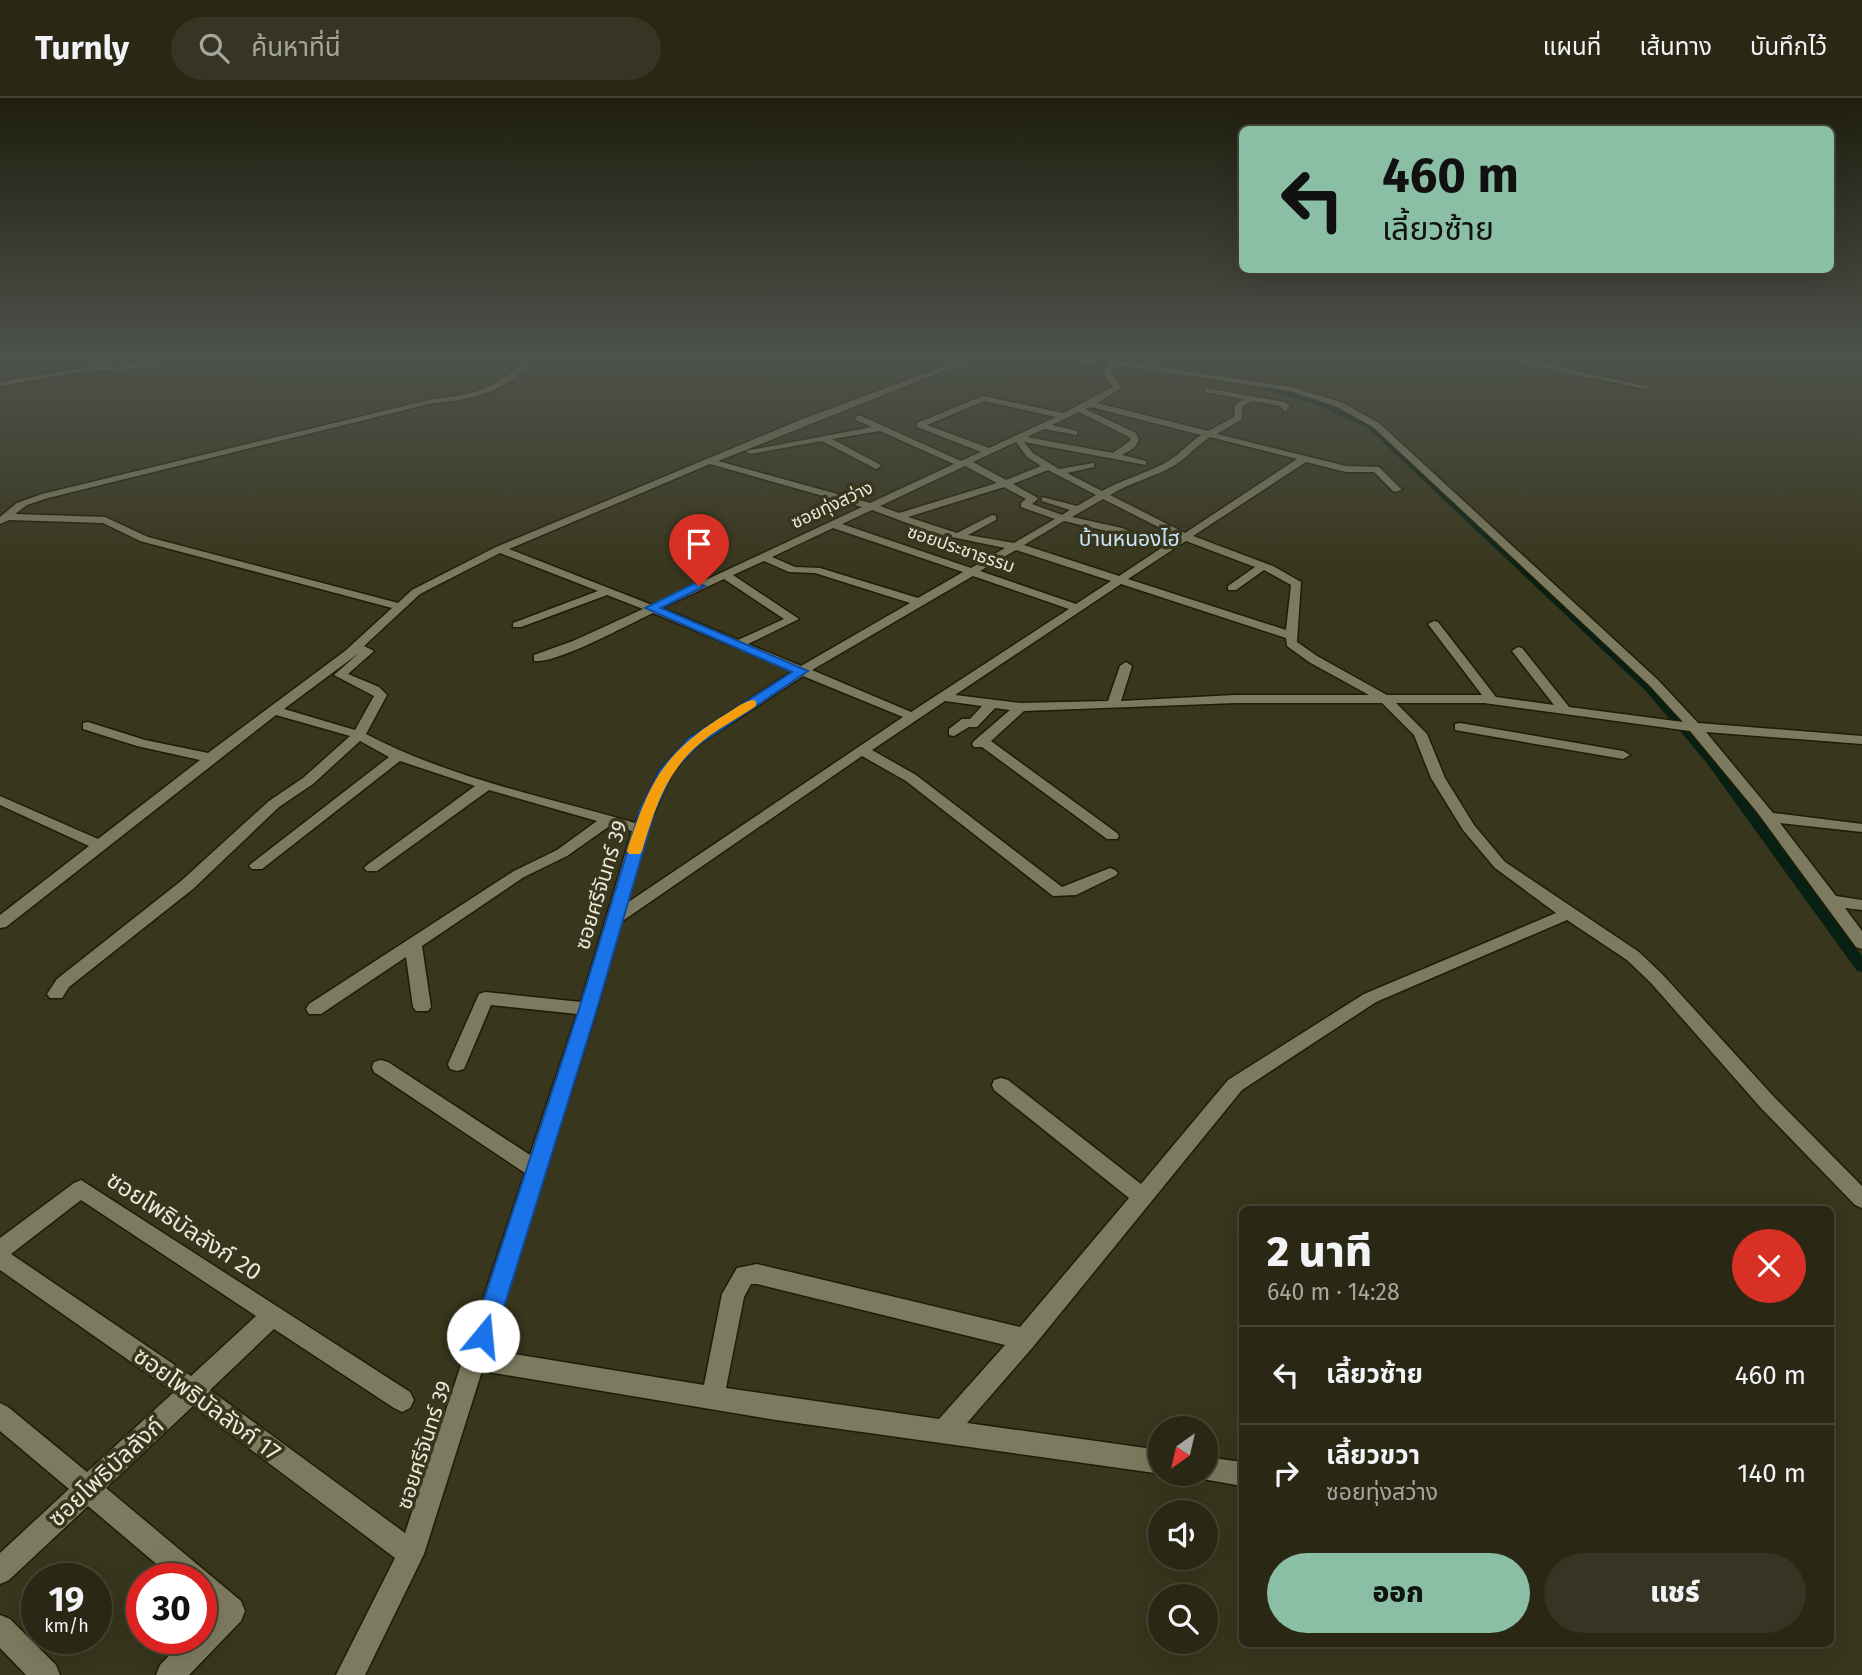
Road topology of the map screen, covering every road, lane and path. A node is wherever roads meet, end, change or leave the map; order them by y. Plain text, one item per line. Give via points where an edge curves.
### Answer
1 (312, 431) edge
2 (790, 431) edge
3 (867, 431) edge
4 (886, 431) edge
5 (935, 431) edge
6 (1034, 431) edge
7 (1064, 431) edge
8 (1123, 431) edge
9 (1197, 431) edge
10 (1217, 431) edge
11 (1382, 431) edge
12 (1074, 433) dead end
13 (1211, 434) junction
14 (1017, 438) junction
15 (825, 439) junction
16 (988, 451) junction
17 (1114, 456) junction
18 (1305, 458) junction
19 (711, 462) junction
20 (963, 463) junction
21 (1143, 463) dead end
22 (1091, 465) dead end
23 (876, 467) dead end
24 (1053, 469) junction
25 (1003, 484) junction
26 (1397, 489) dead end
27 (1103, 494) junction
28 (1045, 499) dead end
29 (870, 506) junction
30 (1078, 509) junction
31 (900, 517) junction
32 (992, 518) dead end
33 (1062, 518) junction
34 (4, 519) edge
35 (832, 524) junction
36 (958, 536) junction
37 (1132, 537) dead end
38 (1185, 537) junction
39 (1015, 546) junction
40 (499, 548) junction
41 (762, 556) junction
42 (1263, 566) junction
43 (972, 571) junction
44 (723, 574) junction
45 (1120, 580) junction
46 (1232, 588) dead end
47 (607, 591) junction
48 (919, 602) junction
49 (400, 607) junction
50 (651, 608) junction
51 (1078, 608) junction
52 (1434, 624) dead end
53 (517, 625) dead end
54 (1292, 636) junction
55 (738, 644) junction
56 (355, 648) junction
57 (1518, 650) dead end
58 (538, 658) dead end
59 (1126, 666) dead end
60 (802, 671) junction
61 (943, 697) junction
62 (1385, 699) junction
63 (992, 703) junction
64 (1113, 705) junction
65 (1021, 707) junction
66 (1564, 709) junction
67 (274, 710) junction
68 (1497, 714) junction
69 (913, 717) junction
70 (88, 726) dead end
71 (1690, 726) junction
72 (1460, 727) dead end
73 (954, 732) dead end
74 (359, 735) junction
75 (1862, 740) edge
76 (862, 750) junction
77 (1623, 755) dead end
78 (398, 756) junction
79 (211, 758) junction
80 (486, 785) junction
81 (0, 800) edge
82 (1768, 817) junction
83 (609, 820) junction
84 (1862, 828) edge
85 (640, 830) junction
86 (1112, 836) dead end
87 (100, 845) junction
88 (257, 866) dead end
89 (372, 868) dead end
90 (1110, 873) dead end
91 (1831, 901) junction
92 (1553, 903) junction
93 (1862, 905) edge
94 (615, 918) junction
95 (0, 923) edge
96 (1862, 943) edge
97 (413, 944) junction
98 (56, 994) dead end
99 (422, 1007) dead end
100 (315, 1009) dead end
101 (588, 1009) junction
102 (457, 1064) dead end
103 (382, 1067) dead end
104 (1000, 1085) dead end
105 (535, 1169) junction
106 (1142, 1198) junction
107 (1862, 1199) edge
108 (0, 1250) edge
109 (0, 1258) edge
110 (273, 1315) junction
111 (1025, 1339) junction
112 (476, 1359) junction
113 (192, 1391) junction
114 (713, 1396) junction
115 (402, 1400) dead end
116 (0, 1415) edge
117 (945, 1430) junction
118 (1148, 1460) edge
119 (1218, 1471) edge
120 (1239, 1474) edge
121 (87, 1489) junction
122 (411, 1554) junction
123 (175, 1563) edge
124 (0, 1571) edge
125 (217, 1599) edge
126 (217, 1626) edge
127 (0, 1629) edge
128 (190, 1654) edge
129 (46, 1675) edge
130 (170, 1675) edge
131 (350, 1675) edge

1 - 34 street via 45,496 15,508
2 - 19 street
3 - 15 street
4 - 20 street
5 - 16 street
6 - 14 street, ซอยทุ่งสว่าง
7 - 12 street
8 - 17 street via 1135,440
9 - 13 street
10 - 13 street, ซอยศรีจันทร์ 39
11 - 71 street via 1654,683
13 - 18 street
13 - 27 street, ซอยศรีจันทร์ 39 via 1175,461
14 - 16 street, ซอยทุ่งสว่าง
14 - 17 street
14 - 24 street via 1030,455
15 - 19 street
15 - 23 street
16 - 20 street, ซอยทุ่งสว่าง
17 - 21 street
18 - 26 street via 1346,469 1376,469
18 - 38 street
19 - 29 street
19 - 40 street
20 - 25 street
20 - 29 street, ซอยทุ่งสว่าง
22 - 24 street
24 - 25 street
24 - 27 street
25 - 31 street
25 - 33 street via 1033,499 1024,505
27 - 30 street, ซอยศรีจันทร์ 39
27 - 38 street
28 - 30 street
29 - 31 street
29 - 35 street, ซอยทุ่งสว่าง
30 - 33 street, ซอยศรีจันทร์ 39
31 - 36 street
32 - 36 street
33 - 37 street
33 - 39 street, ซอยศรีจันทร์ 39
34 - 49 street via 105,520 144,539
35 - 41 street, ซอยทุ่งสว่าง
35 - 43 street, ซอยประชาธรรม
36 - 39 street
38 - 42 street
38 - 45 street
39 - 43 street, ซอยศรีจันทร์ 39
39 - 45 street
40 - 47 street
40 - 49 street via 416,592
41 - 44 street, ซอยทุ่งสว่าง
41 - 48 street via 793,570 816,570
42 - 46 street
42 - 54 street via 1297,584
43 - 48 street, ซอยศรีจันทร์ 39
43 - 51 street, ซอยประชาธรรม
44 - 50 street, ซอยทุ่งสว่าง
44 - 55 street via 793,619
45 - 51 street
45 - 54 street
47 - 50 street
47 - 53 street
48 - 60 street, ซอยศรีจันทร์ 39
49 - 56 street
50 - 55 street
50 - 58 street, ซอยทุ่งสว่าง
51 - 61 street
52 - 68 street
54 - 62 street via 1291,643 1313,659
55 - 60 street
56 - 67 street
56 - 74 street via 368,651 340,675 381,695
57 - 66 street
59 - 64 street
60 - 69 street
60 - 85 street, ซอยศรีจันทร์ 39 via 693,742 667,770
61 - 63 street
61 - 69 street
62 - 64 street
62 - 68 street
62 - 92 street via 1420,734 1438,778 1468,827 1500,865
63 - 65 street
63 - 73 street via 972,724 967,722
64 - 65 street
65 - 86 street via 981,742
66 - 68 street
66 - 71 street
67 - 74 street
67 - 79 street
68 - 72 street
68 - 77 street
69 - 76 street
70 - 79 street
71 - 75 street
71 - 82 street
74 - 78 street
74 - 98 street via 308,781 274,804 187,885 62,983
76 - 90 street via 911,778 1059,892
76 - 94 street
78 - 80 street
78 - 88 street
79 - 87 street
80 - 83 street
80 - 89 street
81 - 87 street
82 - 84 street
82 - 91 street
83 - 85 street
83 - 97 street
85 - 94 street, ซอยศรีจันทร์ 39
87 - 95 street
91 - 93 street
91 - 96 street
92 - 106 street via 1568,914 1370,998 1235,1085
92 - 107 street via 1633,956
94 - 101 street, ซอยศรีจันทร์ 39
97 - 99 street
97 - 100 street
101 - 102 street via 485,998
101 - 105 street, ซอยศรีจันทร์ 39
103 - 105 street
104 - 106 street
105 - 112 street, ซอยศรีจันทร์ 39
106 - 111 street
108 - 110 street, ซอยโพธิบัลลังก์ 20 via 81,1189
109 - 113 street, ซอยโพธิบัลลังก์ 17
110 - 113 street, ซอยโพธิบัลลังก์
110 - 115 street
111 - 114 street via 758,1274 744,1275 733,1294
111 - 117 street
112 - 114 street
112 - 122 street, ซอยศรีจันทร์ 39
113 - 121 street, ซอยโพธิบัลลังก์
113 - 122 street, ซอยโพธิบัลลังก์ 17
114 - 117 street
116 - 121 street
117 - 118 street
119 - 120 street
121 - 123 street
121 - 124 street, ซอยโพธิบัลลังก์
122 - 131 street, ซอยศรีจันทร์ 39
125 - 126 street via 232,1611
127 - 129 street
128 - 130 street

